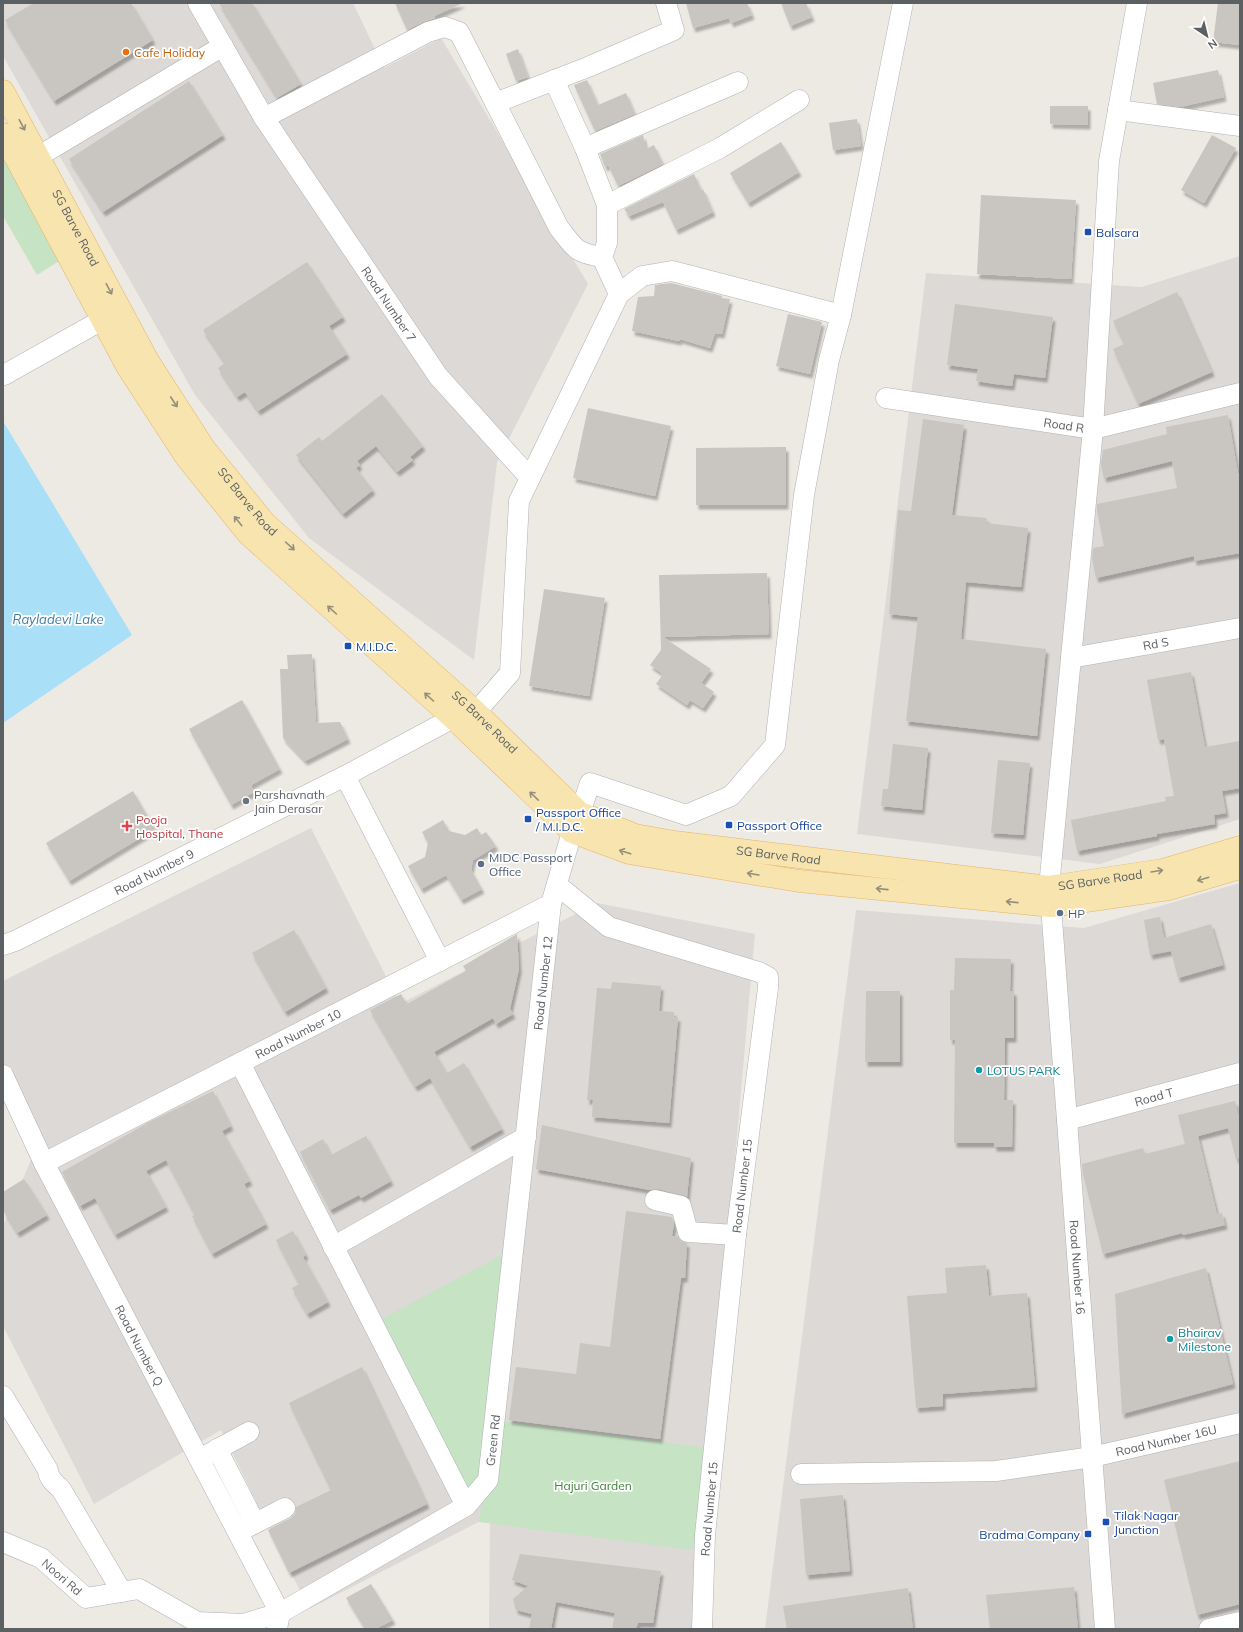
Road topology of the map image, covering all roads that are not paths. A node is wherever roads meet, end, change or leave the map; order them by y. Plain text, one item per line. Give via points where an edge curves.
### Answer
1 (198, 3) edge
2 (666, 3) edge
3 (903, 3) edge
4 (1137, 3) edge
5 (223, 46) junction
6 (554, 80) junction
7 (738, 82) dead end
8 (3, 91) edge
9 (799, 100) dead end
10 (495, 103) junction
11 (1118, 110) junction
12 (264, 118) junction
13 (1240, 126) edge
14 (3, 134) edge
15 (585, 148) junction
16 (30, 162) junction
17 (606, 204) junction
18 (602, 257) junction
19 (619, 294) junction
20 (841, 315) junction
21 (102, 320) junction
22 (4, 375) dead end
23 (1240, 393) edge
24 (886, 398) dead end
25 (1092, 429) junction
26 (530, 478) junction
27 (1240, 628) edge
28 (1071, 658) junction
29 (476, 712) junction
30 (453, 718) junction
31 (345, 776) junction
32 (686, 815) junction
33 (576, 823) junction
34 (674, 842) junction
35 (1240, 847) edge
36 (1240, 868) edge
37 (557, 885) junction
38 (1050, 896) junction
39 (551, 904) junction
40 (3, 945) edge
41 (440, 961) junction
42 (240, 1063) junction
43 (1240, 1073) edge
44 (3, 1074) edge
45 (1067, 1120) junction
46 (526, 1137) junction
47 (44, 1163) junction
48 (654, 1200) dead end
49 (736, 1235) junction
50 (333, 1247) junction
51 (3, 1396) edge
52 (1240, 1423) edge
53 (250, 1432) dead end
54 (217, 1450) junction
55 (1092, 1457) junction
56 (199, 1459) junction
57 (801, 1474) dead end
58 (466, 1506) junction
59 (284, 1508) dead end
60 (255, 1523) junction
61 (238, 1532) junction
62 (3, 1542) edge
63 (122, 1592) junction
64 (279, 1621) edge
65 (1240, 1622) edge
66 (702, 1629) edge
67 (1105, 1629) edge
68 (1209, 1629) edge

1 - 5 street, Road Number 7
2 - 6 street via 674,30
3 - 20 street
4 - 11 street, Road Number 16
5 - 12 street, Road Number 7
5 - 16 street
6 - 10 street
6 - 15 street
7 - 15 street
8 -> 16 main road, SG Barve Road
9 - 17 street via 720,148
10 - 12 street via 459,32 445,27 428,32
10 - 18 street via 559,228 574,248 584,254
11 - 13 street
11 - 25 street, Road Number 16 via 1109,162
12 - 26 street, Road Number 7 via 438,376
14 - 16 main road, SG Barve Road
15 - 17 street
16 - 21 main road, SG Barve Road
16 -> 29 main road, SG Barve Road via 148,360 204,448 265,523
17 - 18 street via 607,243
18 - 19 street
19 - 20 street via 642,276 672,271
19 - 26 street
20 - 32 street via 829,360 804,495 775,746 731,796
21 - 22 street
30 -> 21 main road, SG Barve Road via 248,534 186,457 128,368
23 - 25 street, Road R
24 - 25 street, Road R
25 - 28 street, Road Number 16
26 - 29 street via 519,501 510,673
27 - 28 street, Rd S
28 - 38 street, Road Number 16
29 - 30 street, Road Number 9
29 - 33 main road, SG Barve Road
30 - 31 street, Road Number 9
33 -> 30 main road, SG Barve Road
31 - 40 street, Road Number 9 via 22,938
31 - 41 street
32 - 33 street, Road Number 12 via 590,783
32 - 34 street
33 - 34 main road, SG Barve Road
33 - 37 street, Road Number 12
38 -> 33 main road, SG Barve Road via 799,881 629,853
34 - 38 main road, SG Barve Road
38 -> 35 main road, SG Barve Road via 1163,870
36 -> 38 main road, SG Barve Road via 1169,889
37 - 39 street, Road Number 12
37 - 49 street, Road Number 15 via 609,927 759,972 768,977
38 - 45 street, Road Number 16
39 - 41 street, Road Number 10
39 - 46 street, Road Number 12
41 - 42 street, Road Number 10
42 - 47 street, Road Number 10
42 - 50 street
43 - 45 street, Road T
44 - 47 street, Road Number Q
45 - 55 street, Road Number 16
46 - 50 street
46 - 58 street, Green Rd via 488,1480
47 - 56 street, Road Number Q
48 - 49 street via 681,1206 688,1232
49 - 66 street, Road Number 15 via 706,1535
50 - 58 street
51 - 63 street
52 - 55 street, Road Number 16U
53 - 54 street
54 - 56 street
54 - 60 street
55 - 57 street, Road Number 16U via 996,1471
55 - 67 street, Road Number 16
56 - 61 street, Road Number Q
58 - 64 street, Green Rd
59 - 60 street
60 - 61 street
61 - 64 street, Road Number Q
62 - 63 street, Noori Rd via 41,1558 86,1598
63 - 64 street, Noori Rd via 139,1589 198,1622 243,1624
65 - 68 street

